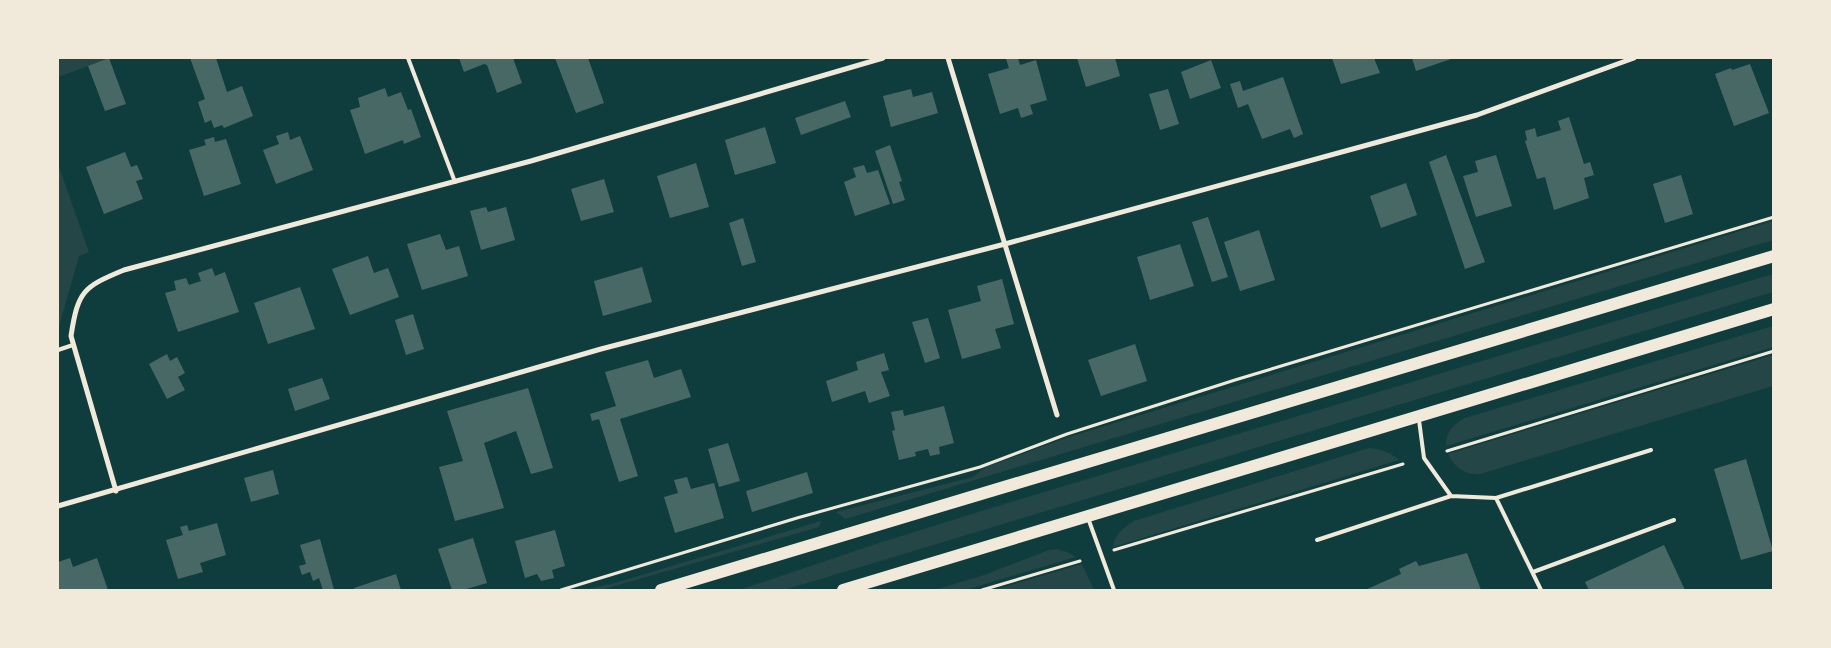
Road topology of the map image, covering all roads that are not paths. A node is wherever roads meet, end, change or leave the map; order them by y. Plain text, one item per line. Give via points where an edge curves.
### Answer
1 (408, 58) edge
2 (883, 58) edge
3 (948, 58) edge
4 (1634, 58) edge
5 (455, 182) junction
6 (1006, 244) junction
7 (1774, 256) edge
8 (1774, 310) edge
9 (73, 346) junction
10 (58, 350) edge
11 (1058, 416) dead end
12 (1418, 417) junction
13 (1651, 450) dead end
14 (116, 491) junction
15 (1451, 496) junction
16 (1496, 498) junction
17 (58, 506) edge
18 (1087, 516) junction
19 (1674, 520) dead end
20 (1317, 540) dead end
21 (1533, 572) junction
22 (661, 590) edge
23 (843, 590) edge
24 (1114, 590) edge
25 (1541, 590) edge

1 - 5 lane
2 - 5 street
3 - 6 street
4 - 6 street via 1477,115
5 - 9 street via 124,270 95,282 81,297 74,313
6 - 11 street
6 - 14 street via 601,349
7 - 22 main road
8 - 12 main road
9 - 10 lane
9 - 14 street
12 - 15 lane via 1424,458
12 - 18 main road
13 - 16 lane
14 - 17 street
15 - 16 lane
15 - 20 lane
16 - 21 lane
18 - 23 main road
18 - 24 lane
19 - 21 lane
21 - 25 lane

